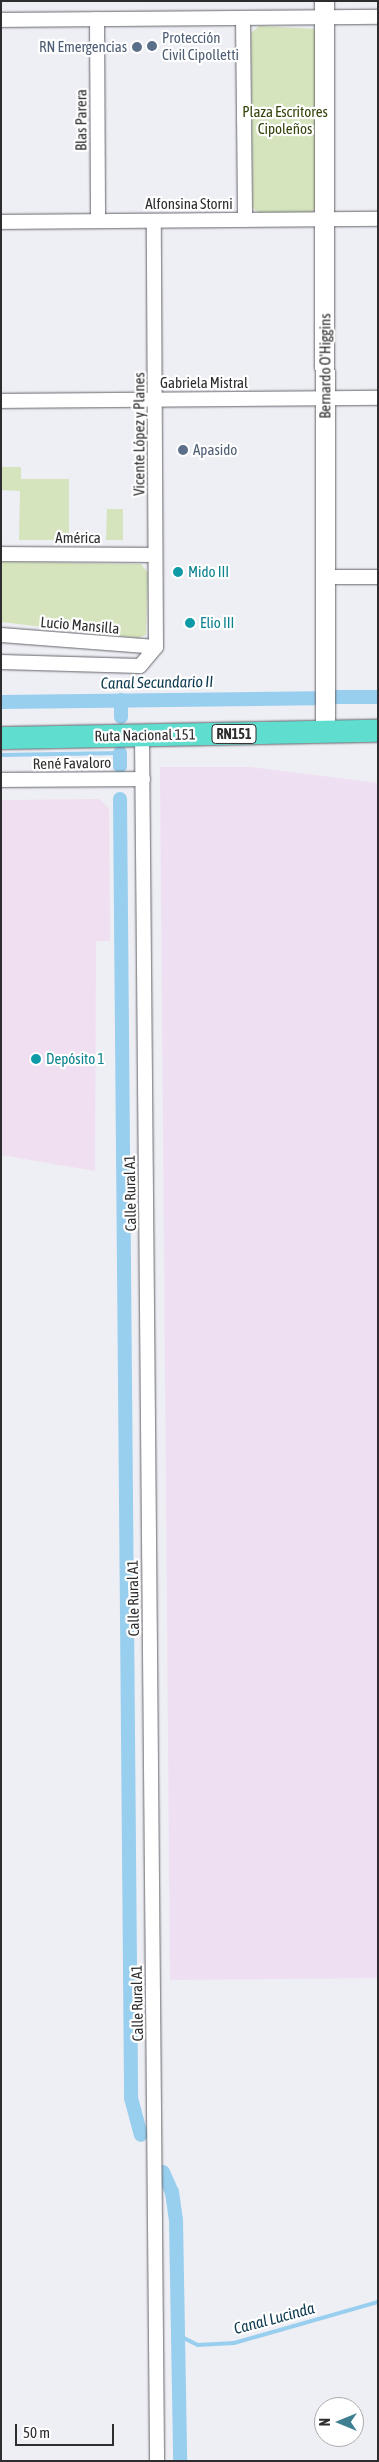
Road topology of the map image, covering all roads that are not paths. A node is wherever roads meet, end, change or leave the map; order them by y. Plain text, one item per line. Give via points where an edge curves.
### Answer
1 (324, 9) edge
2 (378, 17) edge
3 (243, 18) junction
4 (96, 19) junction
5 (1, 20) edge
6 (378, 219) edge
7 (245, 220) junction
8 (324, 220) junction
9 (98, 221) junction
10 (154, 221) junction
11 (1, 222) edge
12 (325, 398) junction
13 (378, 398) edge
14 (155, 400) junction
15 (1, 401) edge
16 (1, 554) edge
17 (156, 555) junction
18 (325, 577) junction
19 (378, 577) edge
20 (1, 635) edge
21 (156, 647) junction
22 (1, 662) edge
23 (378, 731) edge
24 (325, 732) junction
25 (142, 736) junction
26 (1, 738) edge
27 (143, 778) junction
28 (1, 780) edge
29 (157, 2461) edge

1 - 2 street
1 - 3 street
1 - 8 main road, Bernardo O'Higgins
3 - 4 street
3 - 7 street
4 - 5 street
4 - 9 street, Blas Parera
6 - 8 street, Alfonsina Storni
7 - 8 street, Alfonsina Storni
7 - 10 street, Alfonsina Storni
8 - 12 main road, Bernardo O'Higgins
9 - 10 street, Alfonsina Storni
9 - 11 street, Alfonsina Storni
10 - 14 street, Vicente López y Planes
12 - 13 street, Gabriela Mistral
12 - 14 street, Gabriela Mistral
12 - 18 main road, Bernardo O'Higgins
14 - 15 street, Gabriela Mistral
14 - 17 street, Vicente López y Planes
16 - 17 street, América
17 - 21 street, Vicente López y Planes
18 - 19 street
18 - 24 main road, Bernardo O'Higgins
20 - 21 street, Lucio Mansilla
21 - 22 street via 140,666
23 - 24 highway, Ruta Nacional 151 / RN151
24 - 25 highway, Ruta Nacional 151 / RN151
25 - 26 highway, Ruta Nacional 151 / RN151
25 - 27 street, Calle Rural A1
27 - 28 street, René Favaloro
27 - 29 street, Calle Rural A1

